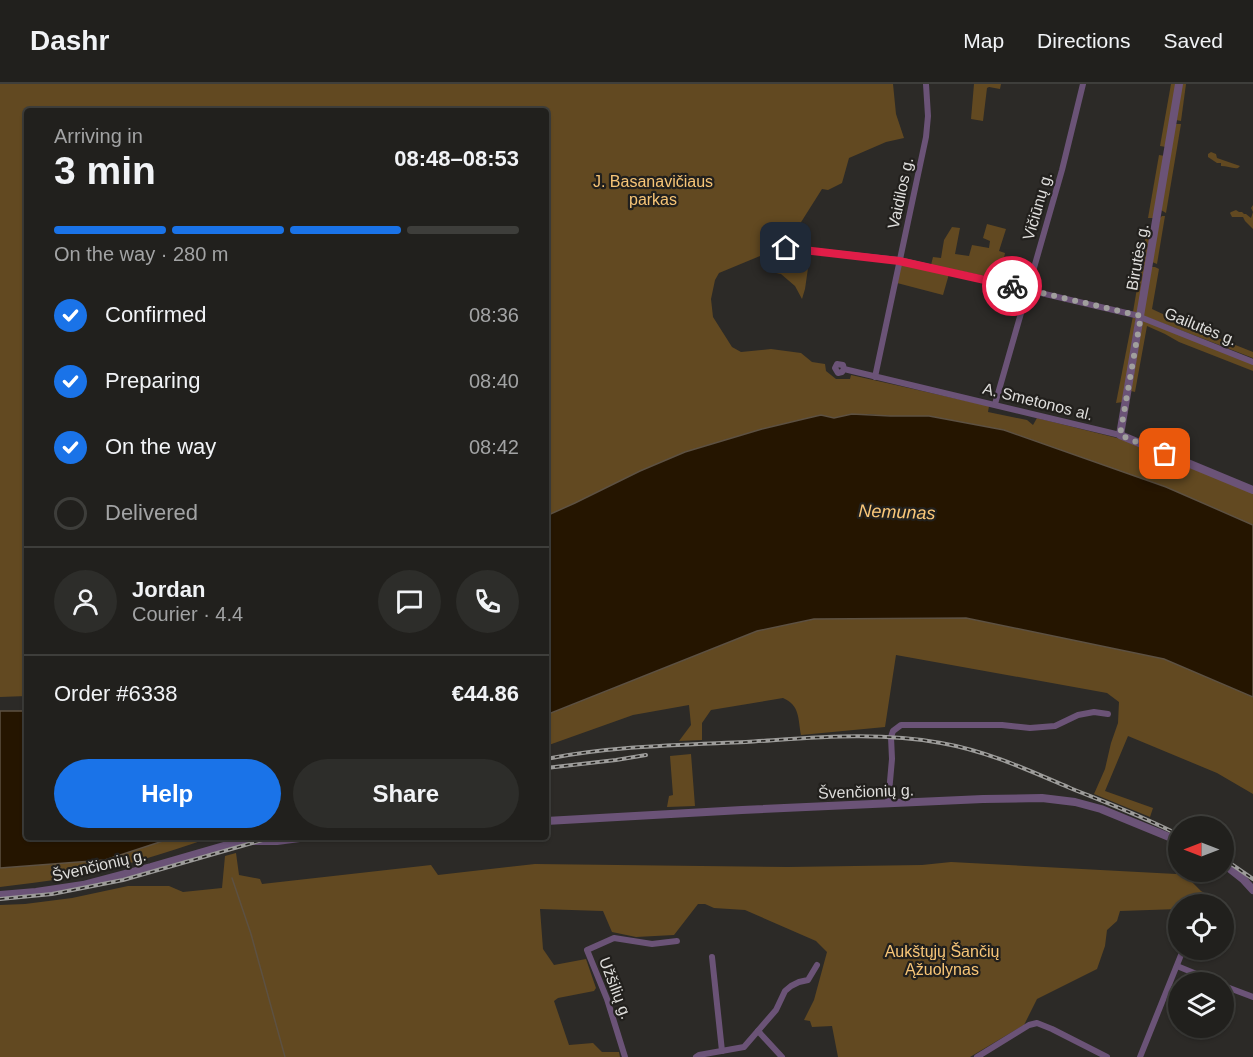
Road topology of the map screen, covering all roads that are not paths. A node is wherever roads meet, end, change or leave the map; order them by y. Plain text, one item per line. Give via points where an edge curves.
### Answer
1 (926, 84) edge
2 (1083, 84) edge
3 (1179, 84) edge
4 (786, 248) dead end
5 (899, 261) junction
6 (1028, 289) junction
7 (1141, 316) junction
8 (1253, 362) edge
9 (844, 369) dead end
10 (874, 377) junction
11 (994, 404) junction
12 (1120, 435) junction
13 (1253, 490) edge
14 (1108, 714) dead end
15 (888, 804) junction
16 (549, 820) edge
17 (1168, 836) edge
18 (285, 840) edge
19 (1234, 872) edge
20 (1253, 890) edge
21 (0, 895) edge
22 (677, 941) dead end
23 (712, 957) dead end
24 (1179, 960) edge
25 (817, 964) dead end
26 (1177, 966) junction
27 (1192, 972) edge
28 (1234, 990) edge
29 (1253, 997) edge
30 (758, 1031) junction
31 (722, 1051) junction
32 (625, 1057) edge
33 (696, 1057) edge
34 (782, 1057) edge
35 (977, 1057) edge
36 (1107, 1057) edge
37 (1140, 1057) edge

1 - 5 street, Vaidilos g. via 928,127
2 - 6 street, Vičiūnų g.
3 - 7 street, Birutės g.
4 - 5 street, Gailutės g.
5 - 6 street, Gailutės g.
5 - 10 street, Vaidilos g.
6 - 7 street, Gailutės g.
6 - 11 street, Vičiūnų g.
7 - 8 street, Gailutės g.
7 - 12 street, Birutės g.
9 - 10 street, A. Smetonos al.
10 - 11 street, A. Smetonos al.
11 - 12 street, A. Smetonos al.
12 - 13 street, A. Smetonos al.
14 - 15 street via 1094,712 1054,726 1030,729 1002,725 901,725 892,731 891,737
15 - 16 street, Švenčionių g.
15 - 17 street, Švenčionių g. via 1006,798 1064,800 1101,809
18 - 21 street, Švenčionių g. via 241,841 83,885
19 - 20 street
22 - 32 street, Užšilių g. via 652,944 614,938 586,950
23 - 31 street
24 - 26 street
25 - 30 street via 808,980 785,991 776,1010
26 - 27 street
26 - 37 street
28 - 29 street
30 - 31 street via 744,1047
30 - 34 street
31 - 33 street
35 - 36 street via 1037,1023

